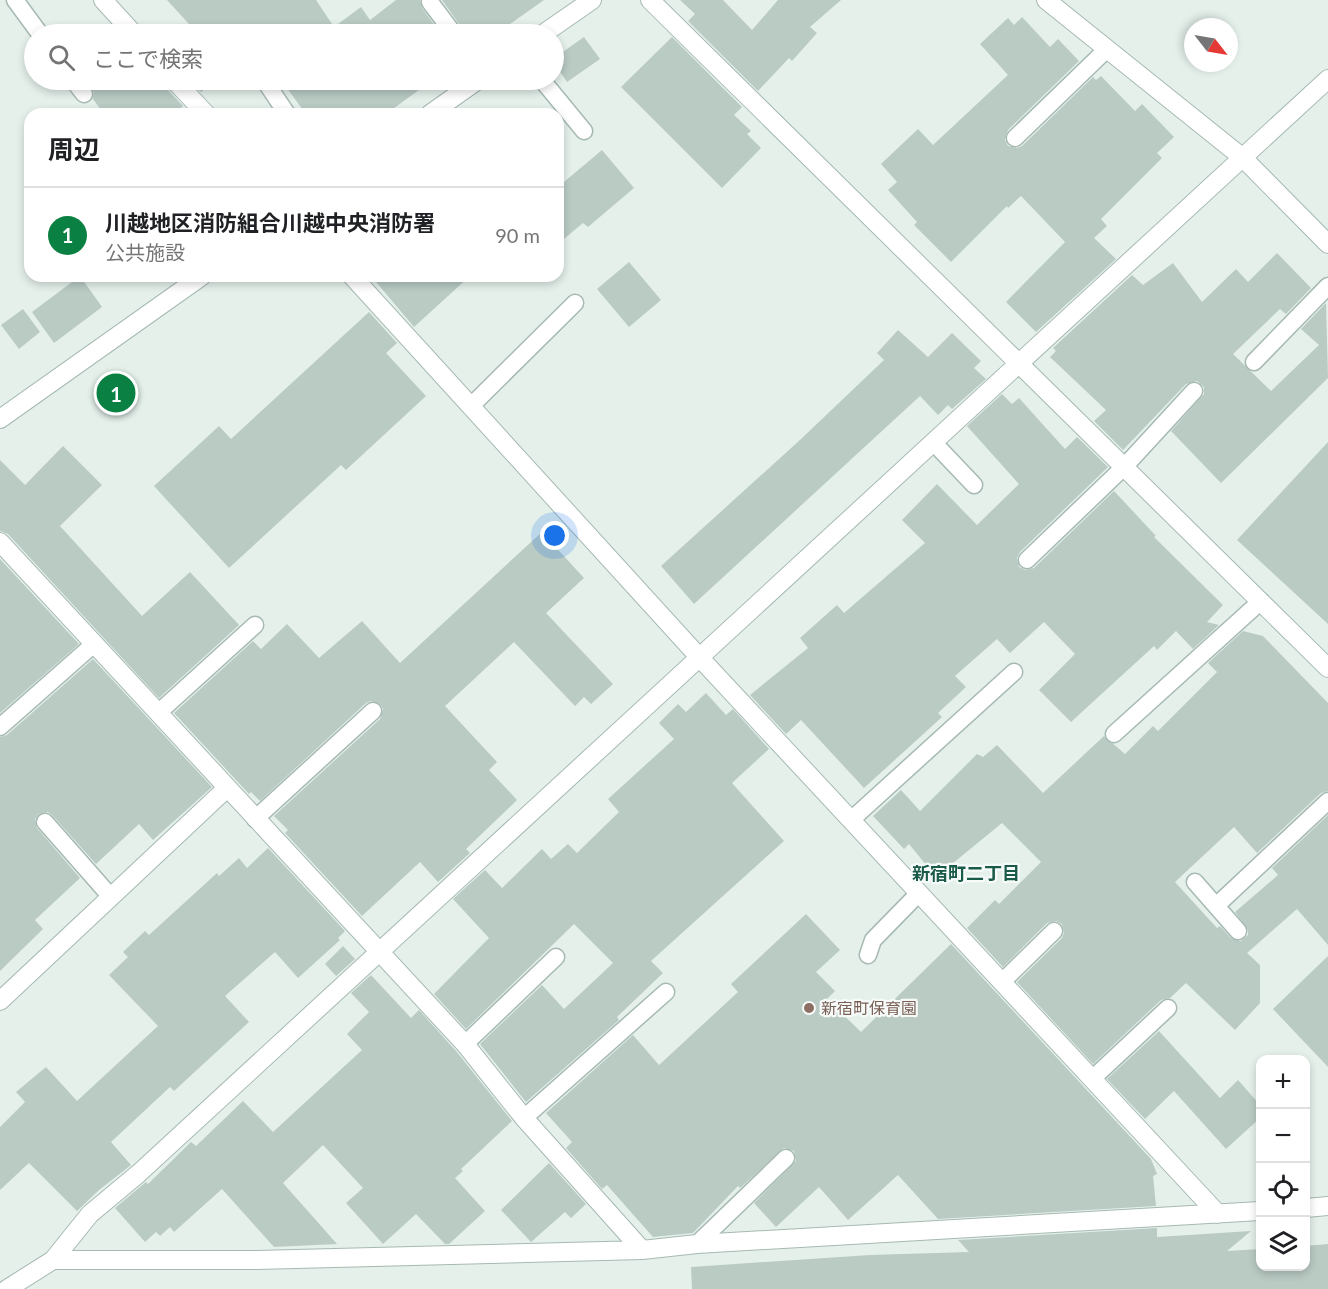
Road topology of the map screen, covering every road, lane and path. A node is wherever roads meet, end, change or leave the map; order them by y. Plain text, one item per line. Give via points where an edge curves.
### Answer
1 (15, 0) edge
2 (103, 0) edge
3 (592, 0) edge
4 (650, 0) edge
5 (1046, 0) edge
6 (430, 2) dead end
7 (33, 24) edge
8 (125, 24) edge
9 (446, 24) edge
10 (557, 24) edge
11 (1107, 49) junction
12 (1328, 79) edge
13 (81, 90) edge
14 (183, 90) edge
15 (271, 90) edge
16 (464, 90) edge
17 (550, 90) edge
18 (84, 94) dead end
19 (200, 108) edge
20 (283, 108) edge
21 (438, 108) edge
22 (584, 131) dead end
23 (1015, 138) dead end
24 (1243, 158) junction
25 (1328, 244) edge
26 (194, 282) edge
27 (357, 282) edge
28 (1328, 286) edge
29 (575, 303) dead end
30 (1021, 363) junction
31 (1254, 363) dead end
32 (1194, 391) dead end
33 (471, 406) junction
34 (0, 419) edge
35 (934, 443) junction
36 (1125, 466) junction
37 (974, 485) dead end
38 (0, 542) edge
39 (1027, 560) dead end
40 (1261, 601) junction
41 (255, 625) dead end
42 (94, 644) junction
43 (700, 658) junction
44 (1328, 668) edge
45 (1014, 672) dead end
46 (373, 711) dead end
47 (158, 713) junction
48 (0, 727) edge
49 (1114, 734) dead end
50 (227, 788) junction
51 (1328, 801) edge
52 (255, 819) junction
53 (851, 820) junction
54 (45, 822) dead end
55 (1195, 882) dead end
56 (919, 893) junction
57 (111, 897) junction
58 (1216, 906) junction
59 (1054, 931) dead end
60 (1238, 931) dead end
61 (378, 953) junction
62 (868, 955) dead end
63 (556, 957) dead end
64 (1002, 982) junction
65 (666, 992) dead end
66 (0, 1001) edge
67 (1168, 1008) dead end
68 (465, 1044) junction
69 (1092, 1079) junction
70 (524, 1118) junction
71 (786, 1158) dead end
72 (1328, 1206) edge
73 (1310, 1208) edge
74 (1256, 1211) edge
75 (1218, 1214) junction
76 (697, 1244) junction
77 (642, 1250) junction
78 (53, 1260) junction
79 (7, 1289) edge

1 - 7 lane
2 - 8 street
3 - 10 street
4 - 30 street
5 - 11 street
6 - 9 lane
11 - 23 lane
11 - 24 street
12 - 24 street
13 - 18 lane
14 - 19 street
15 - 20 lane
16 - 21 street
17 - 22 lane
24 - 25 street
24 - 30 street
26 - 34 street
27 - 33 street
28 - 31 lane
29 - 33 lane
30 - 35 street
30 - 36 street
32 - 36 lane
33 - 43 street
35 - 37 lane
35 - 43 street
36 - 39 lane
36 - 40 street
38 - 42 street
40 - 44 street
40 - 49 lane
41 - 47 lane
42 - 47 street
42 - 48 lane
43 - 53 street
43 - 61 street
45 - 53 lane
46 - 52 lane
47 - 50 street
50 - 52 street
50 - 57 street
51 - 58 lane
52 - 61 street
53 - 56 street
54 - 57 lane
55 - 58 lane
56 - 62 lane via 873,940
56 - 64 street
57 - 66 street
58 - 60 lane
59 - 64 lane
61 - 68 street
61 - 78 street via 90,1214
63 - 68 lane
64 - 69 street
65 - 70 lane
67 - 69 lane
68 - 70 street
69 - 75 street
70 - 77 street
71 - 76 lane
72 - 73 street
74 - 75 street
75 - 76 street
76 - 77 street
77 - 78 street via 257,1260
78 - 79 street

